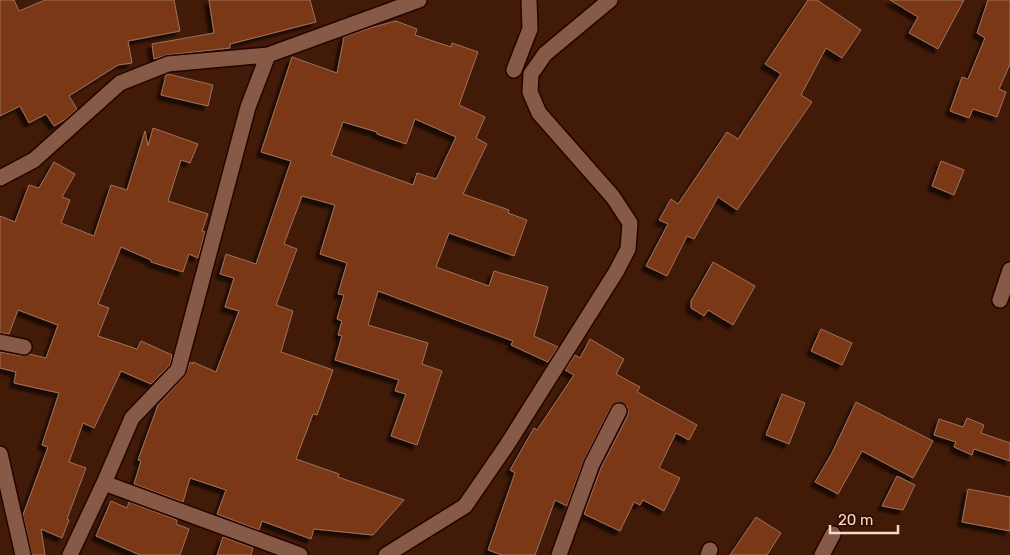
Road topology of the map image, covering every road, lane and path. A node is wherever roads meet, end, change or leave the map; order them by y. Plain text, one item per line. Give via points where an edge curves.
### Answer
1 (420, 0) edge
2 (529, 0) edge
3 (610, 0) edge
4 (268, 55) junction
5 (514, 70) dead end
6 (0, 178) edge
7 (1010, 270) edge
8 (1000, 300) dead end
9 (0, 342) edge
10 (24, 347) dead end
11 (619, 411) dead end
12 (0, 454) edge
13 (104, 483) junction
14 (833, 534) dead end
15 (23, 555) edge
16 (70, 555) edge
17 (300, 555) edge
18 (386, 555) edge
19 (559, 555) edge
20 (822, 555) edge

1 - 4 street
2 - 5 street via 530,29
3 - 18 street via 545,54 531,74 530,92 539,113 613,197 630,223 628,249 507,445 465,506
4 - 6 street via 168,64 120,83 34,160
4 - 13 street via 248,107 178,370 132,418
7 - 8 street
9 - 10 street
11 - 19 street via 592,464
12 - 15 street
13 - 16 street
13 - 17 street
14 - 20 street

